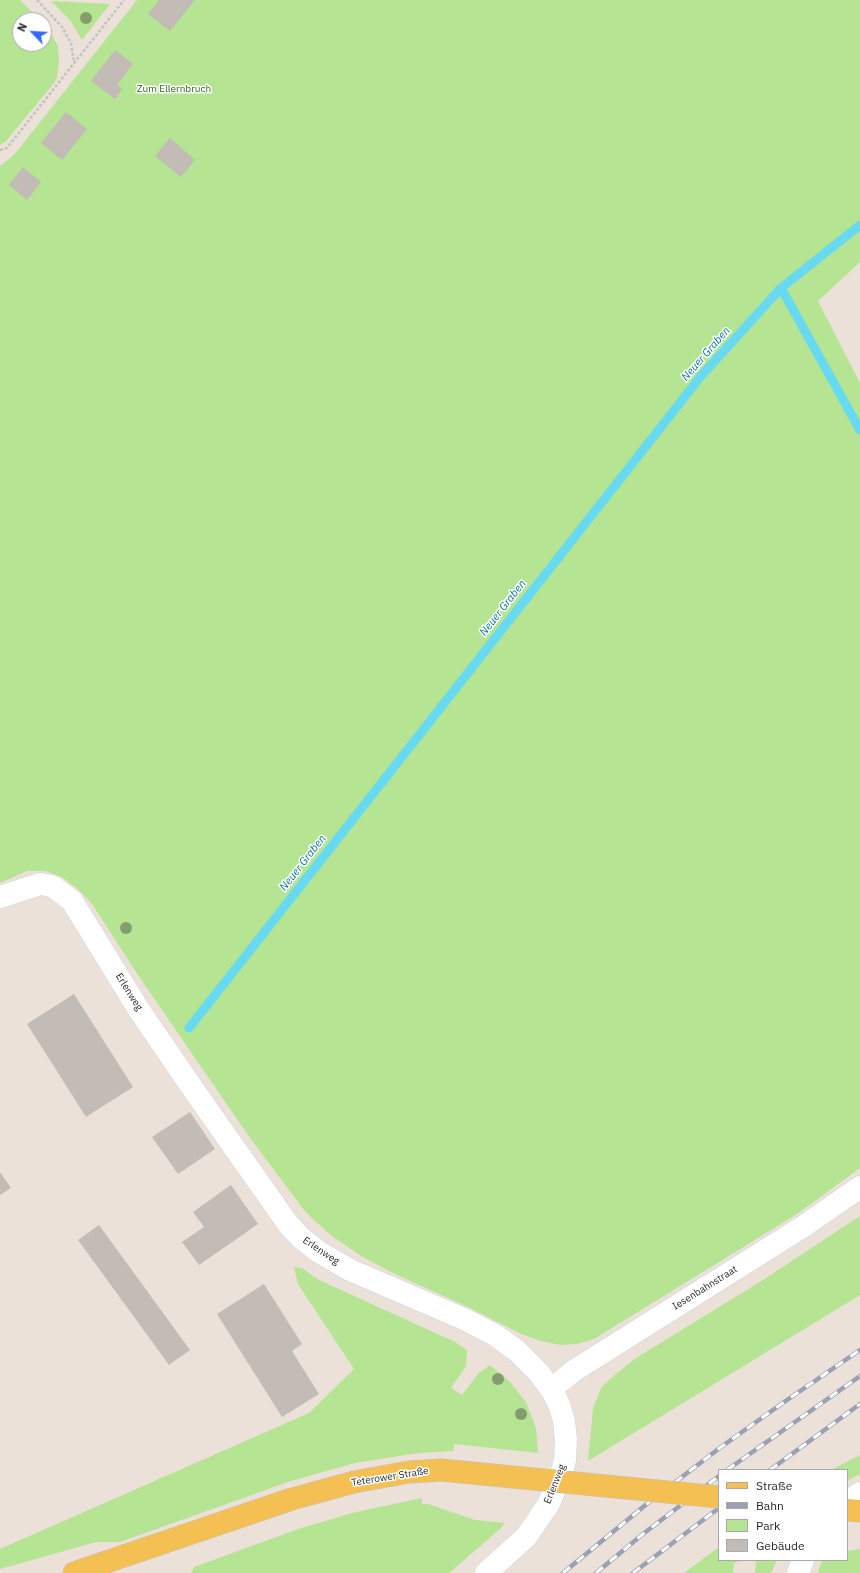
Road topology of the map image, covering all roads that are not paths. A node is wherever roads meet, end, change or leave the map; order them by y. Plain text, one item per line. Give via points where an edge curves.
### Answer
1 (0, 897) edge
2 (860, 1187) edge
3 (551, 1389) junction
4 (860, 1493) edge
5 (718, 1497) edge
6 (848, 1501) edge
7 (848, 1510) edge
8 (860, 1511) edge
9 (803, 1561) edge
10 (74, 1573) edge
11 (486, 1573) edge
12 (798, 1573) edge

1 - 3 street, Erlenweg via 40,884 52,886 72,901 139,1010 288,1224 301,1238 350,1270 495,1335 517,1351
2 - 3 street, Iesenbahnstraat via 804,1226 575,1370
3 - 11 street, Erlenweg via 559,1404 566,1440 565,1460 560,1478 548,1505 526,1537
4 - 6 street
5 - 10 main road, Teterower Straße, bridge via 441,1470 409,1472 354,1482 292,1499
7 - 8 main road
9 - 12 street

